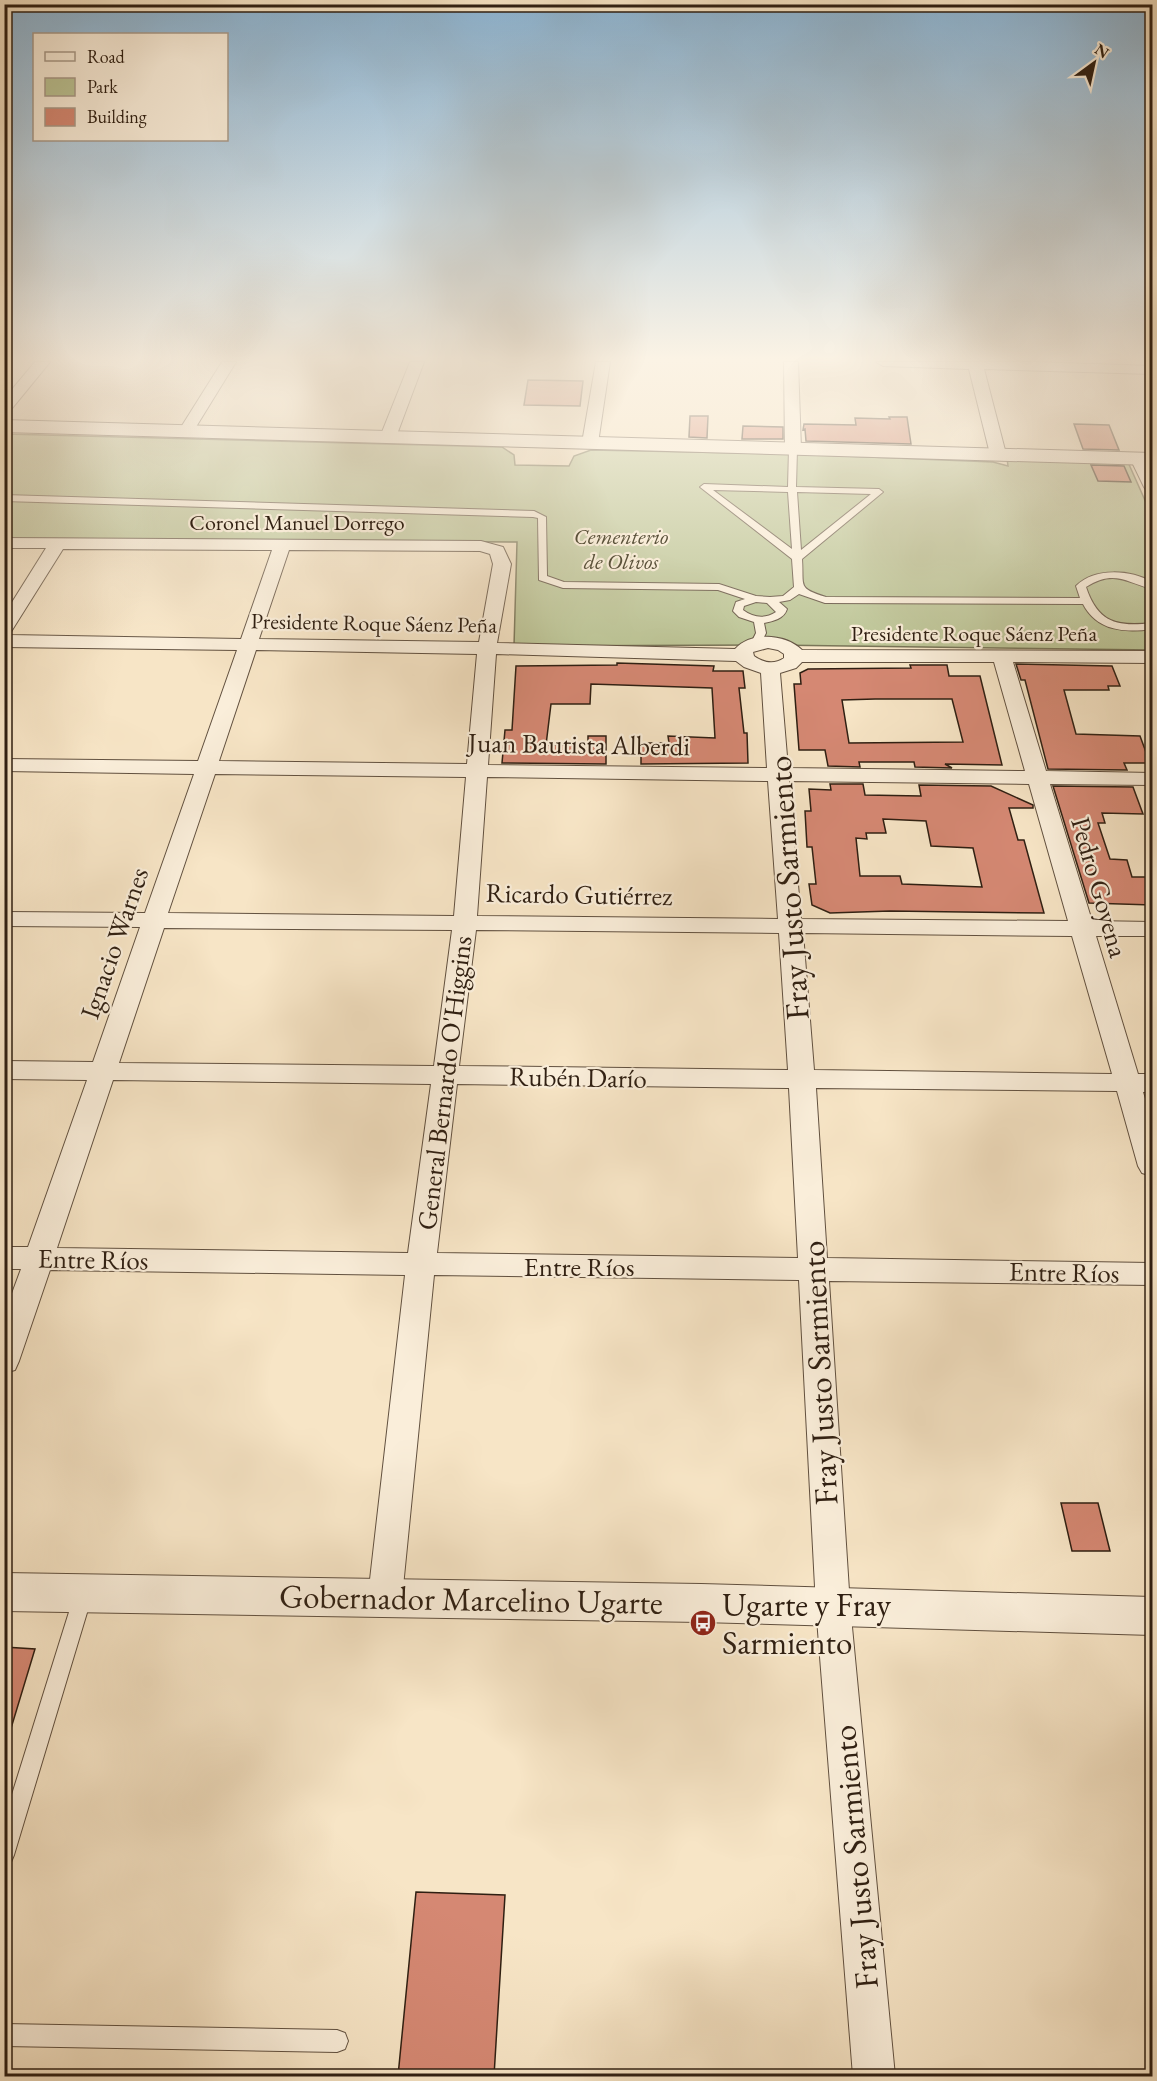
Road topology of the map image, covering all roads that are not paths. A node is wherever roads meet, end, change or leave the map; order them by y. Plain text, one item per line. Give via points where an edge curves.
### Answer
1 (793, 459) edge
2 (1145, 459) edge
3 (1152, 487) edge
4 (792, 490) junction
5 (4, 498) edge
6 (4, 543) edge
7 (58, 543) junction
8 (282, 544) junction
9 (481, 546) joint
10 (797, 558) junction
11 (799, 586) junction
12 (1152, 586) edge
13 (755, 599) junction
14 (770, 600) junction
15 (1085, 601) junction
16 (758, 620) junction
17 (1152, 626) edge
18 (4, 631) edge
19 (4, 641) edge
20 (246, 645) junction
21 (487, 648) junction
22 (761, 649) junction
23 (1152, 657) edge
24 (1002, 658) junction
25 (4, 765) edge
26 (206, 768) junction
27 (476, 771) junction
28 (779, 775) junction
29 (1036, 778) junction
30 (1152, 780) edge
31 (4, 919) edge
32 (153, 920) junction
33 (465, 923) junction
34 (790, 926) junction
35 (1083, 929) junction
36 (1152, 929) edge
37 (4, 1070) edge
38 (102, 1071) junction
39 (445, 1075) junction
40 (802, 1079) junction
41 (1140, 1083) edge
42 (1152, 1166) edge
43 (4, 1258) edge
44 (38, 1258) junction
45 (421, 1264) junction
46 (813, 1268) junction
47 (1152, 1274) edge
48 (4, 1360) edge
49 (4, 1592) edge
50 (83, 1594) junction
51 (386, 1597) junction
52 (833, 1606) junction
53 (1152, 1616) edge
54 (4, 1855) edge
55 (4, 2036) edge
56 (337, 2041) dead end
57 (874, 2076) edge

1 - 4 lane
2 - 3 street
4 - 10 lane
4 - 10 lane via 879,492
4 - 10 lane via 704,487
5 - 13 lane via 534,514 542,517 542,578 552,582 719,587
6 - 7 street, Coronel Manuel Dorrego
7 - 8 street, Coronel Manuel Dorrego
7 - 18 street
8 - 9 street, Coronel Manuel Dorrego
8 - 20 street, Ignacio Warnes
9 - 21 street, General Bernardo O'Higgins via 497,551 502,564
10 - 11 lane
11 - 14 lane via 788,598
11 - 15 lane via 803,593 825,600
12 - 15 lane via 1129,577 1101,577 1081,586
13 - 14 lane
13 - 16 lane via 743,601 738,610
14 - 16 lane via 780,606 781,613
15 - 17 lane via 1091,613 1111,624
16 - 22 lane
19 - 20 street, Presidente Roque Sáenz Peña
20 - 21 street, Presidente Roque Sáenz Peña
20 - 26 street, Ignacio Warnes
21 - 22 street, Presidente Roque Sáenz Peña
21 - 27 street, General Bernardo O'Higgins
22 - 24 street, Presidente Roque Sáenz Peña via 786,666 795,656
22 - 28 street, Fray Justo Sarmiento
23 - 24 street, Presidente Roque Sáenz Peña
24 - 29 street, Pedro Goyena
25 - 26 street, Juan Bautista Alberdi
26 - 27 street, Juan Bautista Alberdi
26 - 32 street, Ignacio Warnes
27 - 28 street, Juan Bautista Alberdi
27 - 33 street, General Bernardo O'Higgins
28 - 29 street, Juan Bautista Alberdi
28 - 34 street, Fray Justo Sarmiento
29 - 30 street, Juan Bautista Alberdi
29 - 35 street, Pedro Goyena
31 - 32 street, Ricardo Gutiérrez
32 - 33 street, Ricardo Gutiérrez
32 - 38 street, Ignacio Warnes
33 - 34 street, Ricardo Gutiérrez
33 - 39 street, General Bernardo O'Higgins
34 - 35 street, Ricardo Gutiérrez
34 - 40 street, Fray Justo Sarmiento
35 - 36 street, Ricardo Gutiérrez
35 - 41 street, Pedro Goyena
37 - 38 street, Rubén Darío
38 - 39 street, Rubén Darío
38 - 44 street, Ignacio Warnes
39 - 40 street, Rubén Darío
39 - 45 street, General Bernardo O'Higgins
40 - 41 street, Rubén Darío
40 - 46 street, Fray Justo Sarmiento
41 - 42 street, Pedro Goyena
43 - 44 street, Entre Ríos
44 - 45 street, Entre Ríos
44 - 48 street, Ignacio Warnes
45 - 46 street, Entre Ríos
45 - 51 street, General Bernardo O'Higgins
46 - 47 street, Entre Ríos
46 - 52 street, Fray Justo Sarmiento
49 - 50 street, Gobernador Marcelino Ugarte
50 - 51 street, Gobernador Marcelino Ugarte
50 - 54 lane
51 - 52 street, Gobernador Marcelino Ugarte
52 - 53 street, Gobernador Marcelino Ugarte
52 - 57 street, Fray Justo Sarmiento
55 - 56 lane

